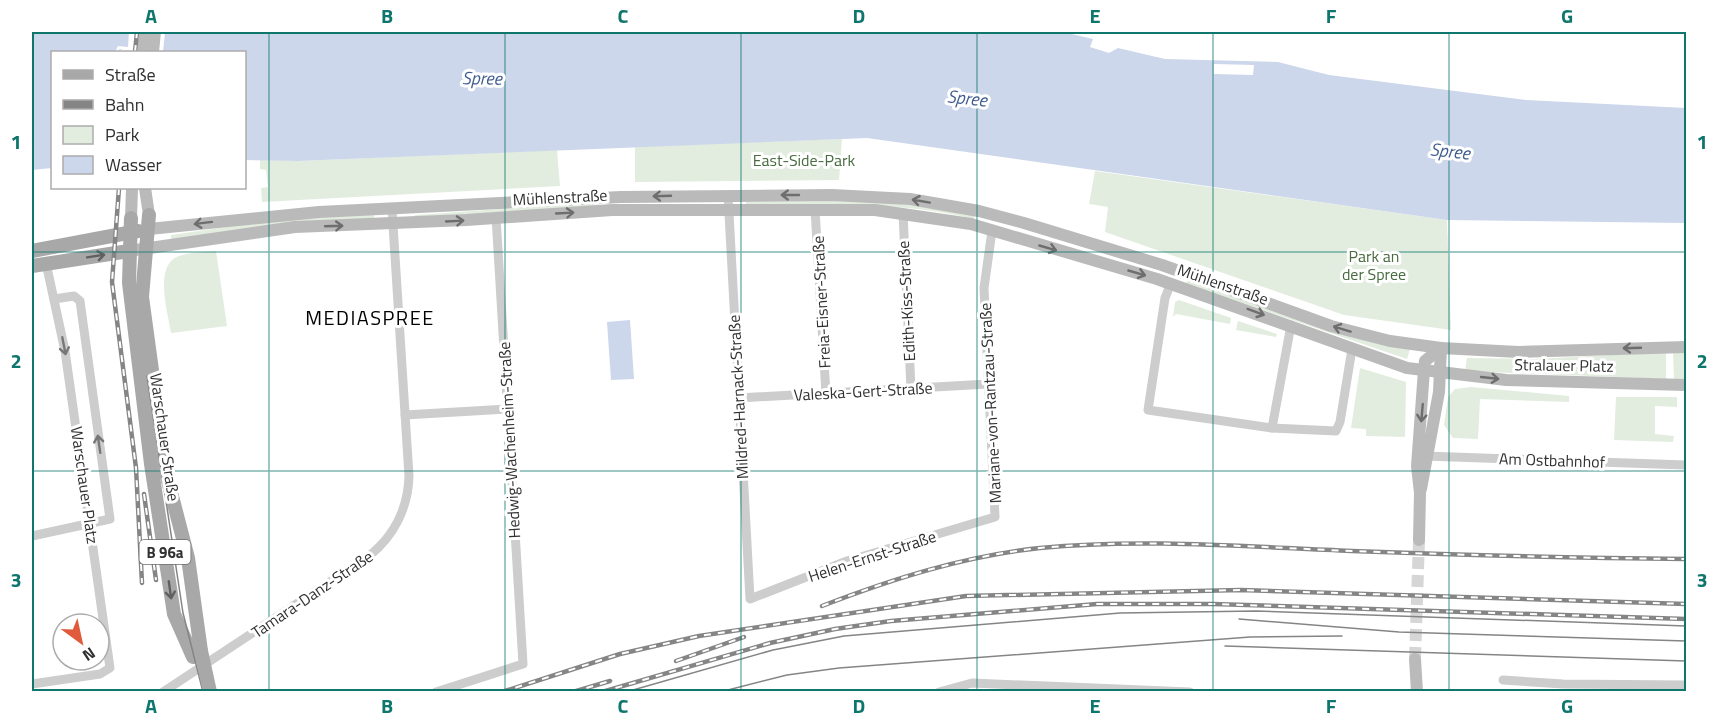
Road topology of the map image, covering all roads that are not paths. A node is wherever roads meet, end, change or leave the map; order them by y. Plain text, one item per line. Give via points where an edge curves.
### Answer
1 (145, 32) edge
2 (155, 32) edge
3 (143, 51) edge
4 (153, 51) edge
5 (132, 189) edge
6 (145, 189) edge
7 (728, 195) junction
8 (392, 209) junction
9 (728, 210) junction
10 (815, 210) junction
11 (903, 213) junction
12 (996, 215) junction
13 (496, 217) junction
14 (149, 222) junction
15 (393, 224) junction
16 (130, 225) junction
17 (992, 231) junction
18 (146, 248) junction
19 (32, 251) edge
20 (129, 251) junction
21 (46, 263) junction
22 (32, 266) edge
23 (1176, 270) junction
24 (1171, 283) junction
25 (54, 299) junction
26 (1291, 325) junction
27 (1686, 347) edge
28 (1441, 348) junction
29 (1352, 350) junction
30 (1424, 370) junction
31 (1440, 373) junction
32 (988, 384) junction
33 (1686, 385) edge
34 (911, 389) junction
35 (826, 393) junction
36 (738, 398) junction
37 (507, 409) junction
38 (405, 415) junction
39 (1272, 428) junction
40 (1423, 456) junction
41 (1686, 465) edge
42 (995, 518) joint
43 (91, 523) junction
44 (32, 536) edge
45 (1419, 540) tunnel mouth
46 (750, 599) joint
47 (197, 654) junction
48 (1415, 659) tunnel mouth
49 (1503, 680) dead end
50 (32, 684) edge
51 (1686, 685) edge
52 (1038, 688) edge
53 (163, 692) edge
54 (201, 692) edge
55 (210, 692) edge
56 (436, 692) edge
57 (939, 692) edge
58 (1190, 692) edge
59 (1417, 692) edge

1 - 3 main road
2 - 4 main road
5 - 16 main road
6 - 14 main road
7 -> 8 main road, Mühlenstraße
7 - 9 street, Mildred-Harnack-Straße
12 -> 7 main road, Mühlenstraße via 901,198
8 -> 14 main road, Mühlenstraße
8 - 15 street, Tamara-Danz-Straße
9 - 10 main road, Mühlenstraße
13 -> 9 main road, Mühlenstraße via 612,210
9 - 36 street, Mildred-Harnack-Straße
10 - 11 main road, Mühlenstraße
10 - 35 street, Freia-Eisner-Straße
11 - 17 main road, Mühlenstraße
11 - 34 street, Edith-Kiss-Straße
12 - 17 main road
12 - 23 main road, Mühlenstraße
15 -> 13 main road, Mühlenstraße
13 - 37 street, Hedwig-Wachenheim-Straße
14 - 16 main road
14 - 18 main road, B 96a
18 -> 15 main road, Mühlenstraße via 295,227
15 - 38 street, Tamara-Danz-Straße
16 - 19 main road
16 - 20 main road, Warschauer Straße / B 96a
17 -> 24 main road, Mühlenstraße
17 - 32 street, Mariane-von-Rantzau-Straße via 984,288
18 - 20 main road, Mühlenstraße
18 - 47 main road, Warschauer Straße / B 96a via 142,297 166,473 188,558
21 -> 20 main road
20 -> 47 main road, Warschauer Straße / B 96a via 140,378 173,609 178,627
21 - 22 main road
21 - 25 street, Warschauer Platz
23 - 24 main road
28 -> 23 main road, Mühlenstraße via 1352,332
24 -> 26 main road, Mühlenstraße
24 - 39 street via 1165,298 1148,410
25 -> 43 street, Warschauer Platz
43 -> 25 street, Warschauer Platz via 110,519 80,301 74,296
26 - 29 main road, Mühlenstraße
26 - 39 street
27 -> 28 main road, Stralauer Platz via 1518,351
28 - 30 main road via 1425,361
28 - 31 main road
29 - 30 main road, Mühlenstraße
29 - 39 street via 1336,431
30 - 31 main road, Mühlenstraße
30 -> 40 main road
31 -> 33 main road, Stralauer Platz via 1506,380
31 - 40 main road
32 - 34 street, Valeska-Gert-Straße
32 - 42 street, Mariane-von-Rantzau-Straße
34 - 35 street, Valeska-Gert-Straße
35 - 36 street, Valeska-Gert-Straße
36 - 46 street, Mildred-Harnack-Straße
37 - 38 street
37 - 56 street, Hedwig-Wachenheim-Straße via 523,664
38 - 53 street, Tamara-Danz-Straße via 408,491 400,518 385,542 329,584
40 - 41 street, Am Ostbahnhof
40 - 45 main road via 1417,476
42 - 46 street, Helen-Ernst-Straße via 847,561
43 - 44 street
43 - 50 street, Warschauer Platz via 108,644 108,671
47 - 54 main road, B 96a
47 - 55 main road, B 96a, bridge
48 - 59 main road
49 - 51 street
52 - 57 street via 972,683
52 - 58 street

